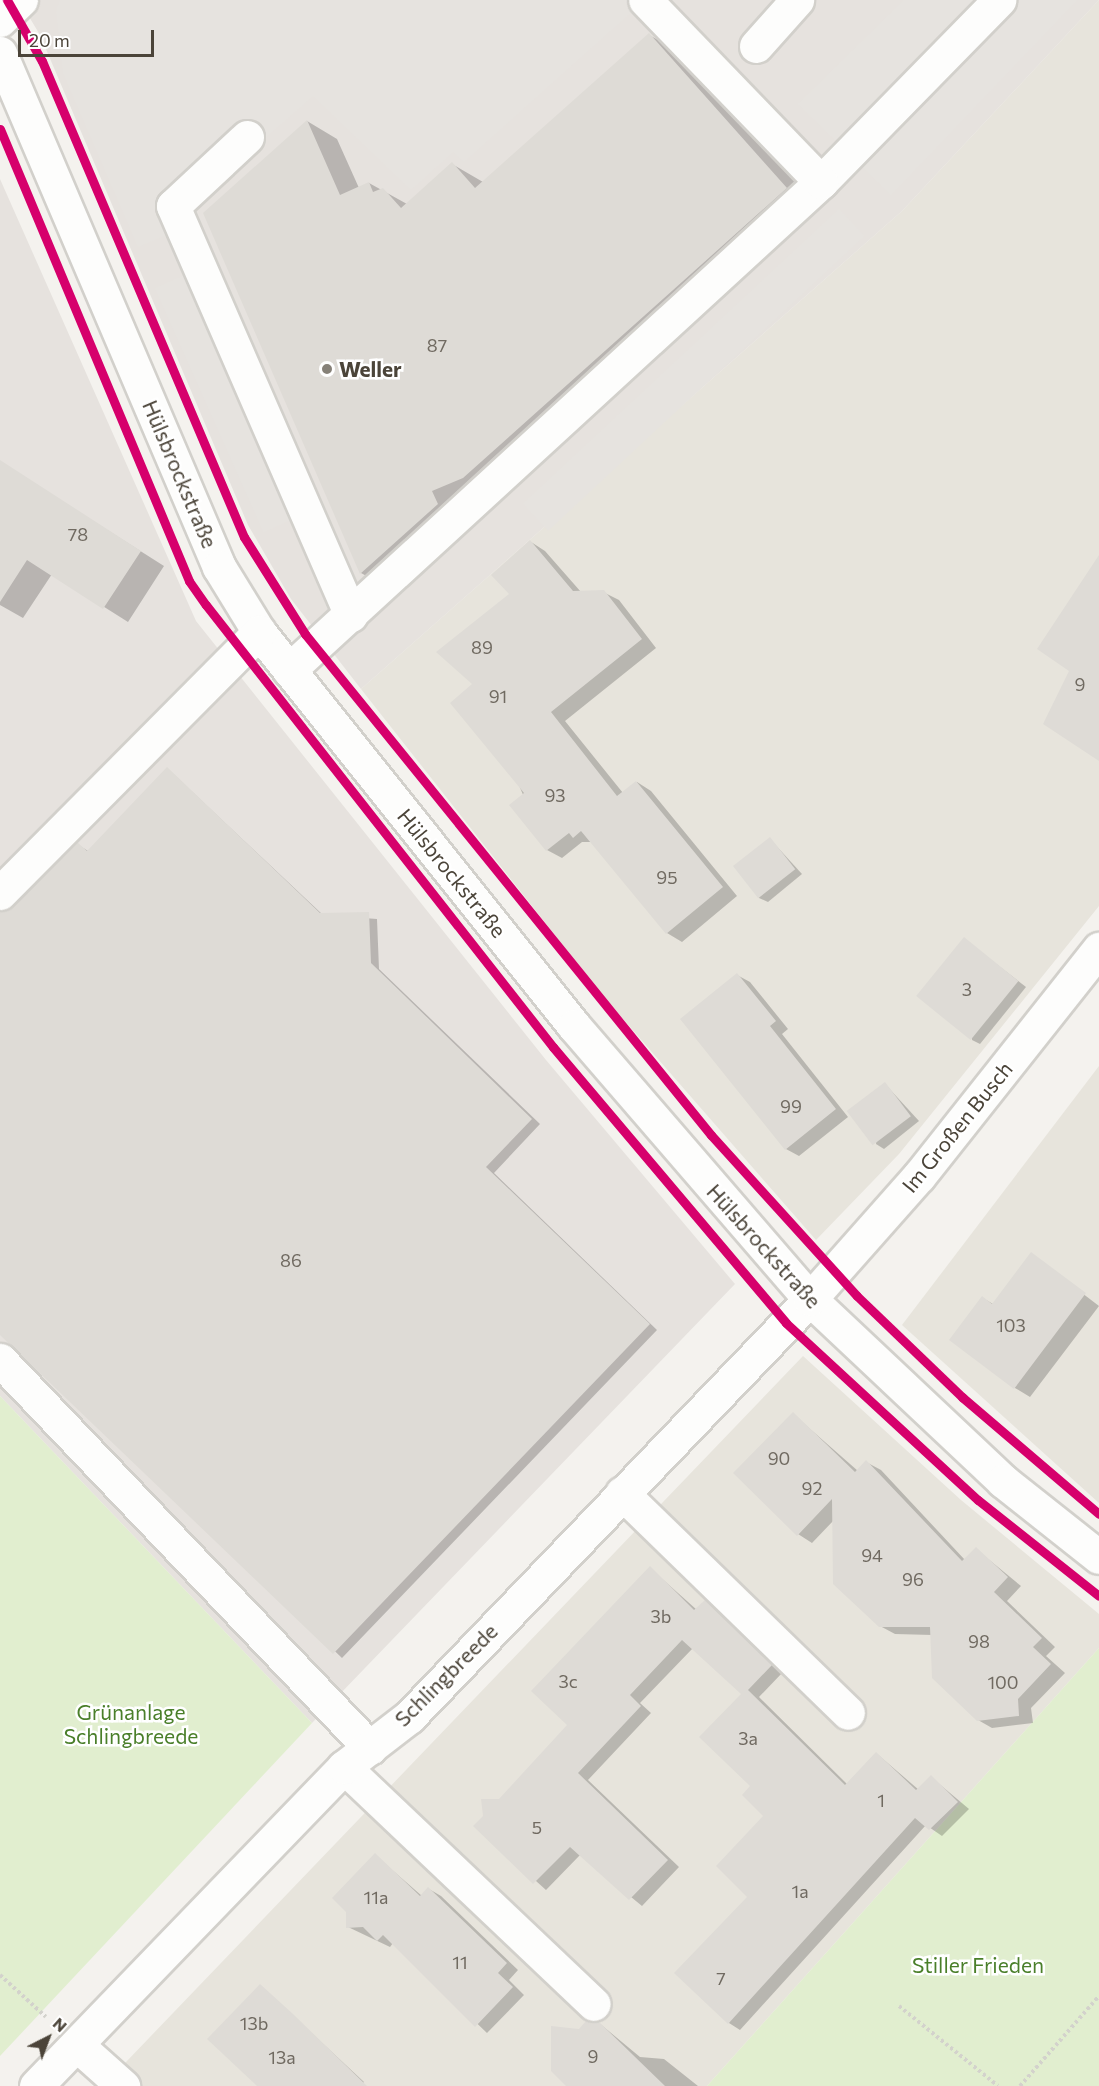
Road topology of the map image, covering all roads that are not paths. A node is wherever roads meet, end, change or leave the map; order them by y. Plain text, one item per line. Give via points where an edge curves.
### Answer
1 (21, 0) edge
2 (645, 0) edge
3 (797, 0) edge
4 (999, 0) edge
5 (0, 20) edge
6 (756, 46) dead end
7 (0, 53) edge
8 (247, 137) dead end
9 (820, 182) junction
10 (351, 615) junction
11 (259, 632) junction
12 (289, 670) junction
13 (0, 893) edge
14 (1099, 950) edge
15 (810, 1299) junction
16 (0, 1360) edge
17 (622, 1493) junction
18 (1099, 1557) edge
19 (848, 1713) dead end
20 (370, 1748) junction
21 (344, 1767) junction
22 (594, 2004) dead end
23 (77, 2045) junction
24 (36, 2086) edge
25 (123, 2086) edge

1 - 5 street
2 - 9 street
3 - 6 street
4 - 9 street
7 - 11 street, Hülsbrockstraße via 219,567
8 - 10 street via 173,206
9 - 10 street
10 - 12 street
11 - 12 street, Hülsbrockstraße
11 - 13 street
12 - 15 street, Hülsbrockstraße via 574,1026
14 - 15 street, Im Großen Busch via 919,1176
15 - 17 street, Schlingbreede
15 - 18 street, Hülsbrockstraße via 1003,1481
16 - 20 street
17 - 19 street
17 - 20 street, Schlingbreede via 409,1717
20 - 21 street, Schlingbreede
21 - 22 street
21 - 23 street, Schlingbreede
23 - 24 street, Schlingbreede
23 - 25 street

